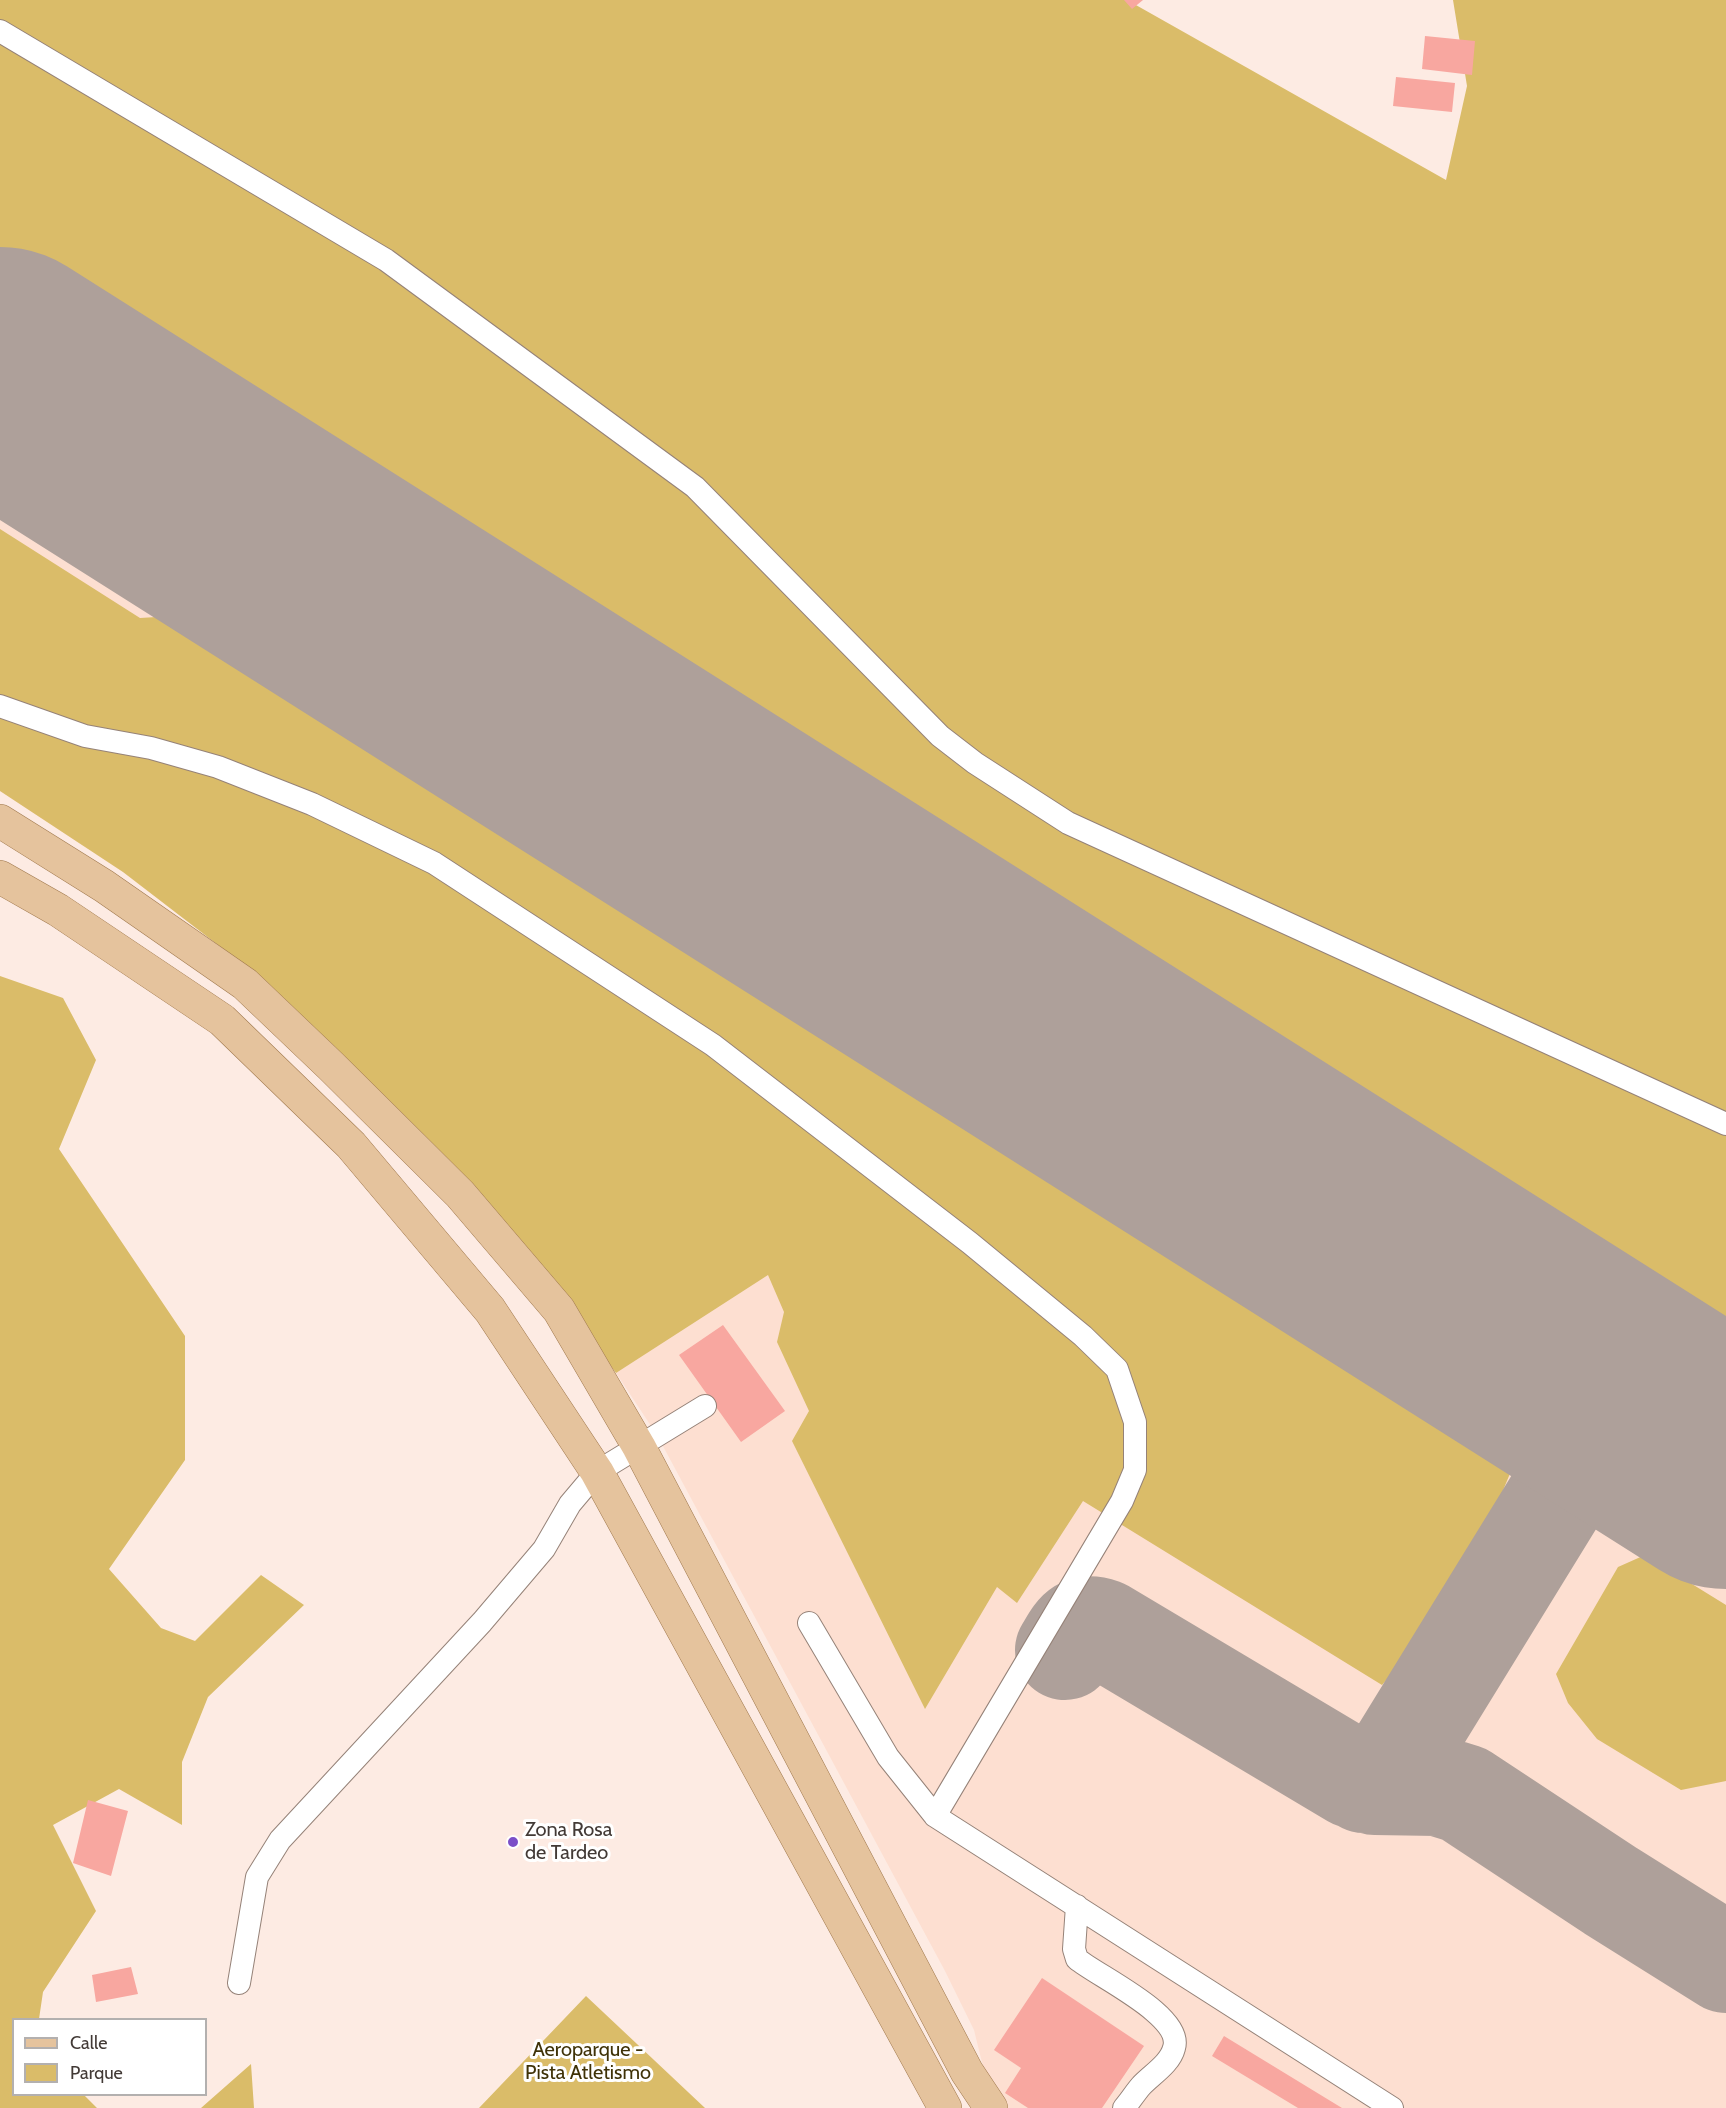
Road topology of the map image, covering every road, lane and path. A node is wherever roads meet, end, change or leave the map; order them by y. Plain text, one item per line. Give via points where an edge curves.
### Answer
1 (0, 31) edge
2 (0, 705) edge
3 (0, 820) edge
4 (0, 877) edge
5 (1726, 1124) edge
6 (705, 1406) dead end
7 (639, 1447) junction
8 (597, 1472) junction
9 (809, 1623) dead end
10 (935, 1816) junction
11 (1077, 1906) junction
12 (239, 1983) dead end
13 (945, 2108) edge
14 (991, 2108) edge
15 (1124, 2108) edge
16 (1392, 2108) edge

1 - 5 lane via 386,260 695,486 940,736 1068,823
2 - 10 lane via 85,736 151,748 218,767 312,804 434,863 713,1045 970,1243 1117,1369 1135,1422 1135,1470 1122,1501
3 - 7 main road via 104,886 245,984 332,1066 460,1194 559,1310
4 - 8 main road via 58,910 222,1020 351,1145 490,1310
6 - 7 lane
7 - 8 lane
7 - 14 main road via 967,2072
8 - 12 lane via 570,1503 544,1549 482,1622 280,1840 257,1877
8 - 13 main road
9 - 10 lane via 888,1757
10 - 11 lane
11 - 15 lane via 1077,1959 1156,2011 1173,2032 1174,2049 1167,2061
11 - 16 lane

